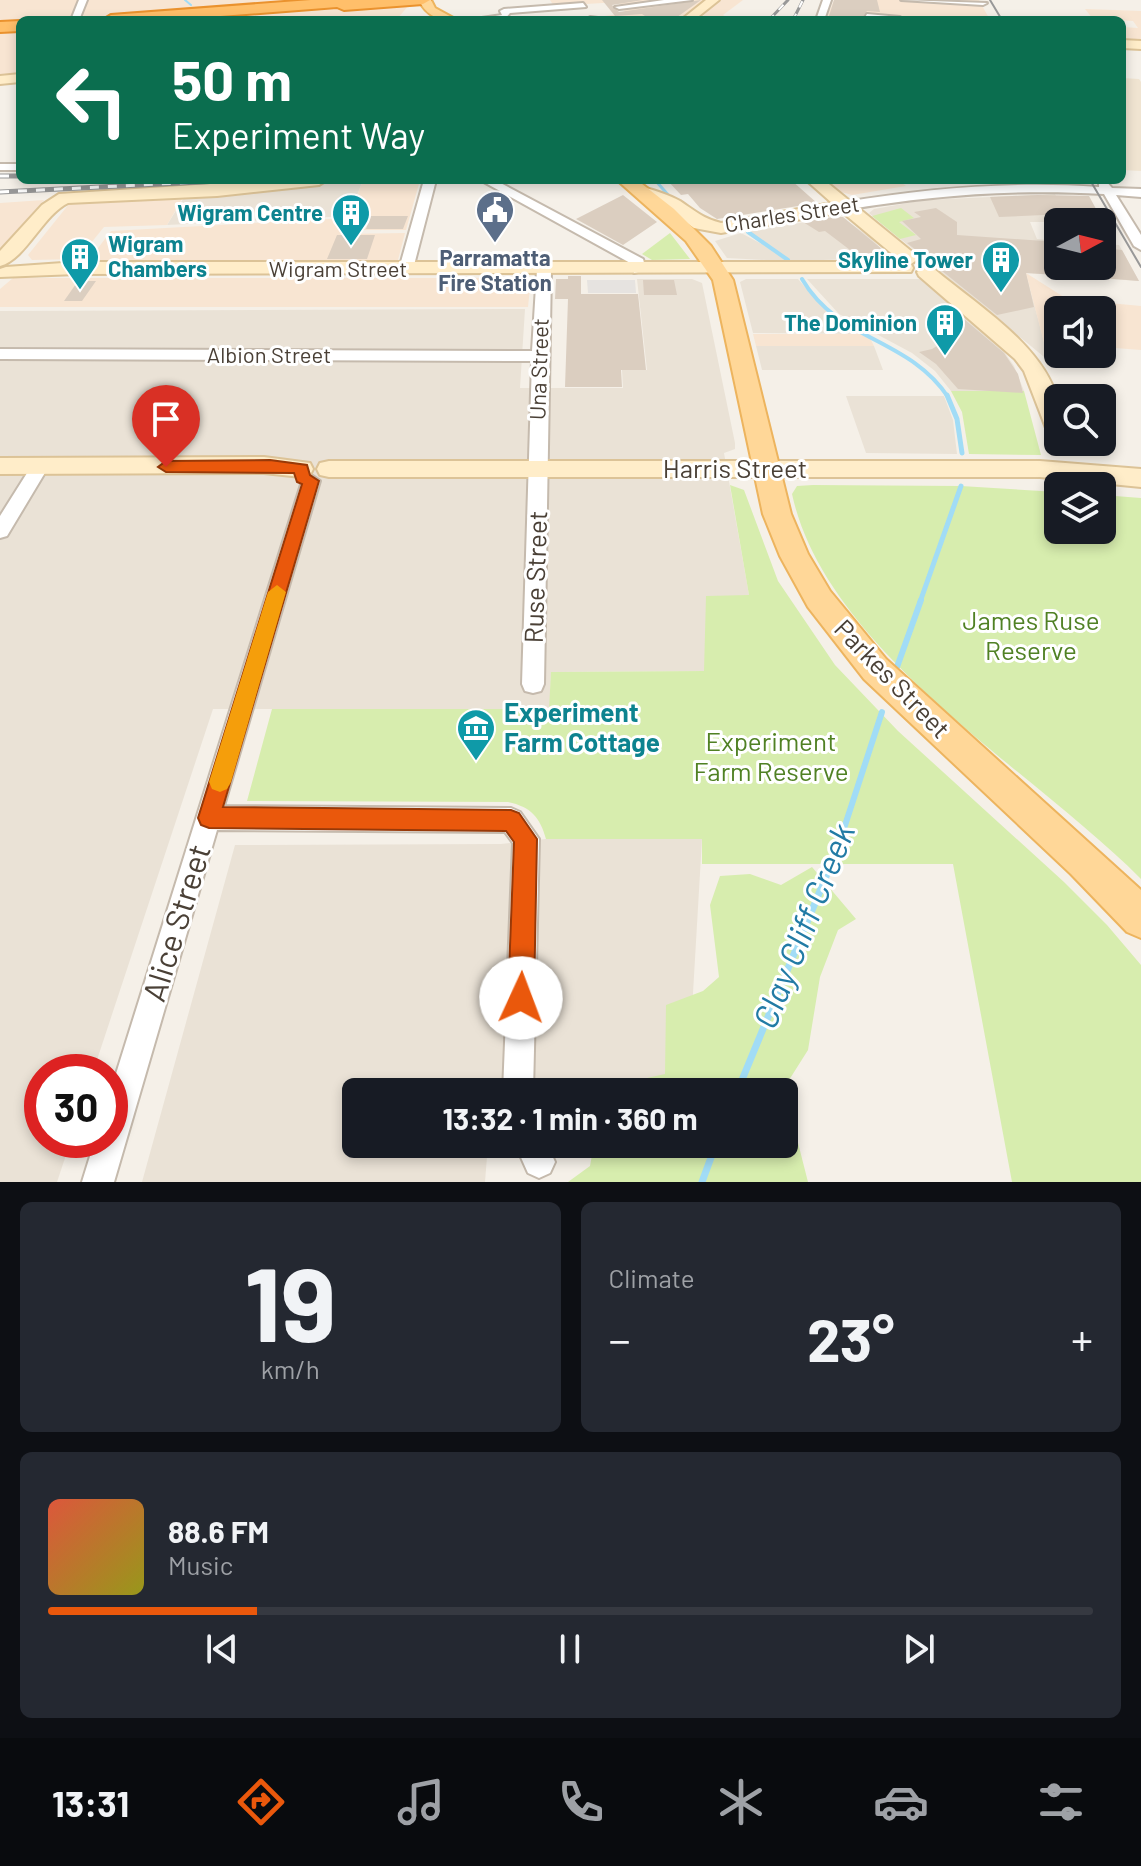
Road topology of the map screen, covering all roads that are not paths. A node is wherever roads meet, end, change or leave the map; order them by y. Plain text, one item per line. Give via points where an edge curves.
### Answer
1 (367, 0) edge
2 (417, 0) edge
3 (424, 0) edge
4 (688, 0) edge
5 (711, 0) edge
6 (905, 0) edge
7 (293, 2) edge
8 (582, 2) edge
9 (983, 3) dead end
10 (644, 6) junction
11 (893, 6) dead end
12 (619, 7) dead end
13 (632, 8) dead end
14 (220, 9) edge
15 (177, 16) edge
16 (432, 16) edge
17 (443, 16) edge
18 (505, 16) edge
19 (689, 16) edge
20 (897, 16) edge
21 (282, 184) edge
22 (429, 184) edge
23 (493, 184) edge
24 (819, 184) edge
25 (985, 185) edge
26 (1104, 185) edge
27 (634, 186) edge
28 (1141, 193) edge
29 (845, 206) junction
30 (1141, 246) edge
31 (906, 263) junction
32 (5, 266) edge
33 (406, 269) junction
34 (717, 269) junction
35 (544, 270) junction
36 (639, 270) junction
37 (0, 354) edge
38 (539, 356) junction
39 (1044, 393) edge
40 (1068, 456) edge
41 (0, 466) edge
42 (40, 466) junction
43 (539, 469) junction
44 (766, 469) junction
45 (1073, 472) joint
46 (314, 473) junction
47 (1116, 476) edge
48 (1141, 478) edge
49 (0, 531) edge
50 (533, 684) dead end
51 (209, 818) junction
52 (1141, 918) edge
53 (518, 1078) edge
54 (98, 1182) edge

1 - 7 highway
2 - 3 highway
2 - 14 highway
2 - 16 main road
3 - 17 main road
4 - 10 street
5 - 19 street
6 - 9 street
7 - 14 highway
8 - 18 street via 504,11
10 - 12 street
10 - 13 street
11 - 20 street
14 - 15 highway
21 - 32 street via 61,199
22 - 33 street
23 - 36 street via 638,262
24 - 29 street
25 - 26 street, Charles Street
25 - 29 street, Charles Street
26 - 28 street, Charles Street
26 - 30 street
27 - 29 street, Charles Street via 700,224 721,228
27 - 34 main road, Parkes Street via 691,234
29 - 31 street
31 - 34 street, Wigram Street
31 - 39 street, Wigram Street via 912,272 926,272 1023,354
32 - 33 street, Wigram Street
33 - 35 street, Wigram Street
34 - 36 street, Wigram Street
34 - 44 main road, Parkes Street
35 - 36 street, Wigram Street
35 - 38 street, Una Street
37 - 38 street, Albion Street
38 - 43 street, Una Street
40 - 45 street
41 - 42 street, Harris Street
42 - 46 street, Harris Street via 264,465
42 - 49 street
43 - 44 street, Harris Street
43 - 46 street, Harris Street
43 - 50 street, Ruse Street
44 - 45 street, Harris Street
44 - 52 main road, Parkes Street via 784,535 832,618 875,669
46 - 51 street, Alice Street
47 - 48 street, Harris Street
51 - 53 street via 511,820 526,839
51 - 54 street, Alice Street

